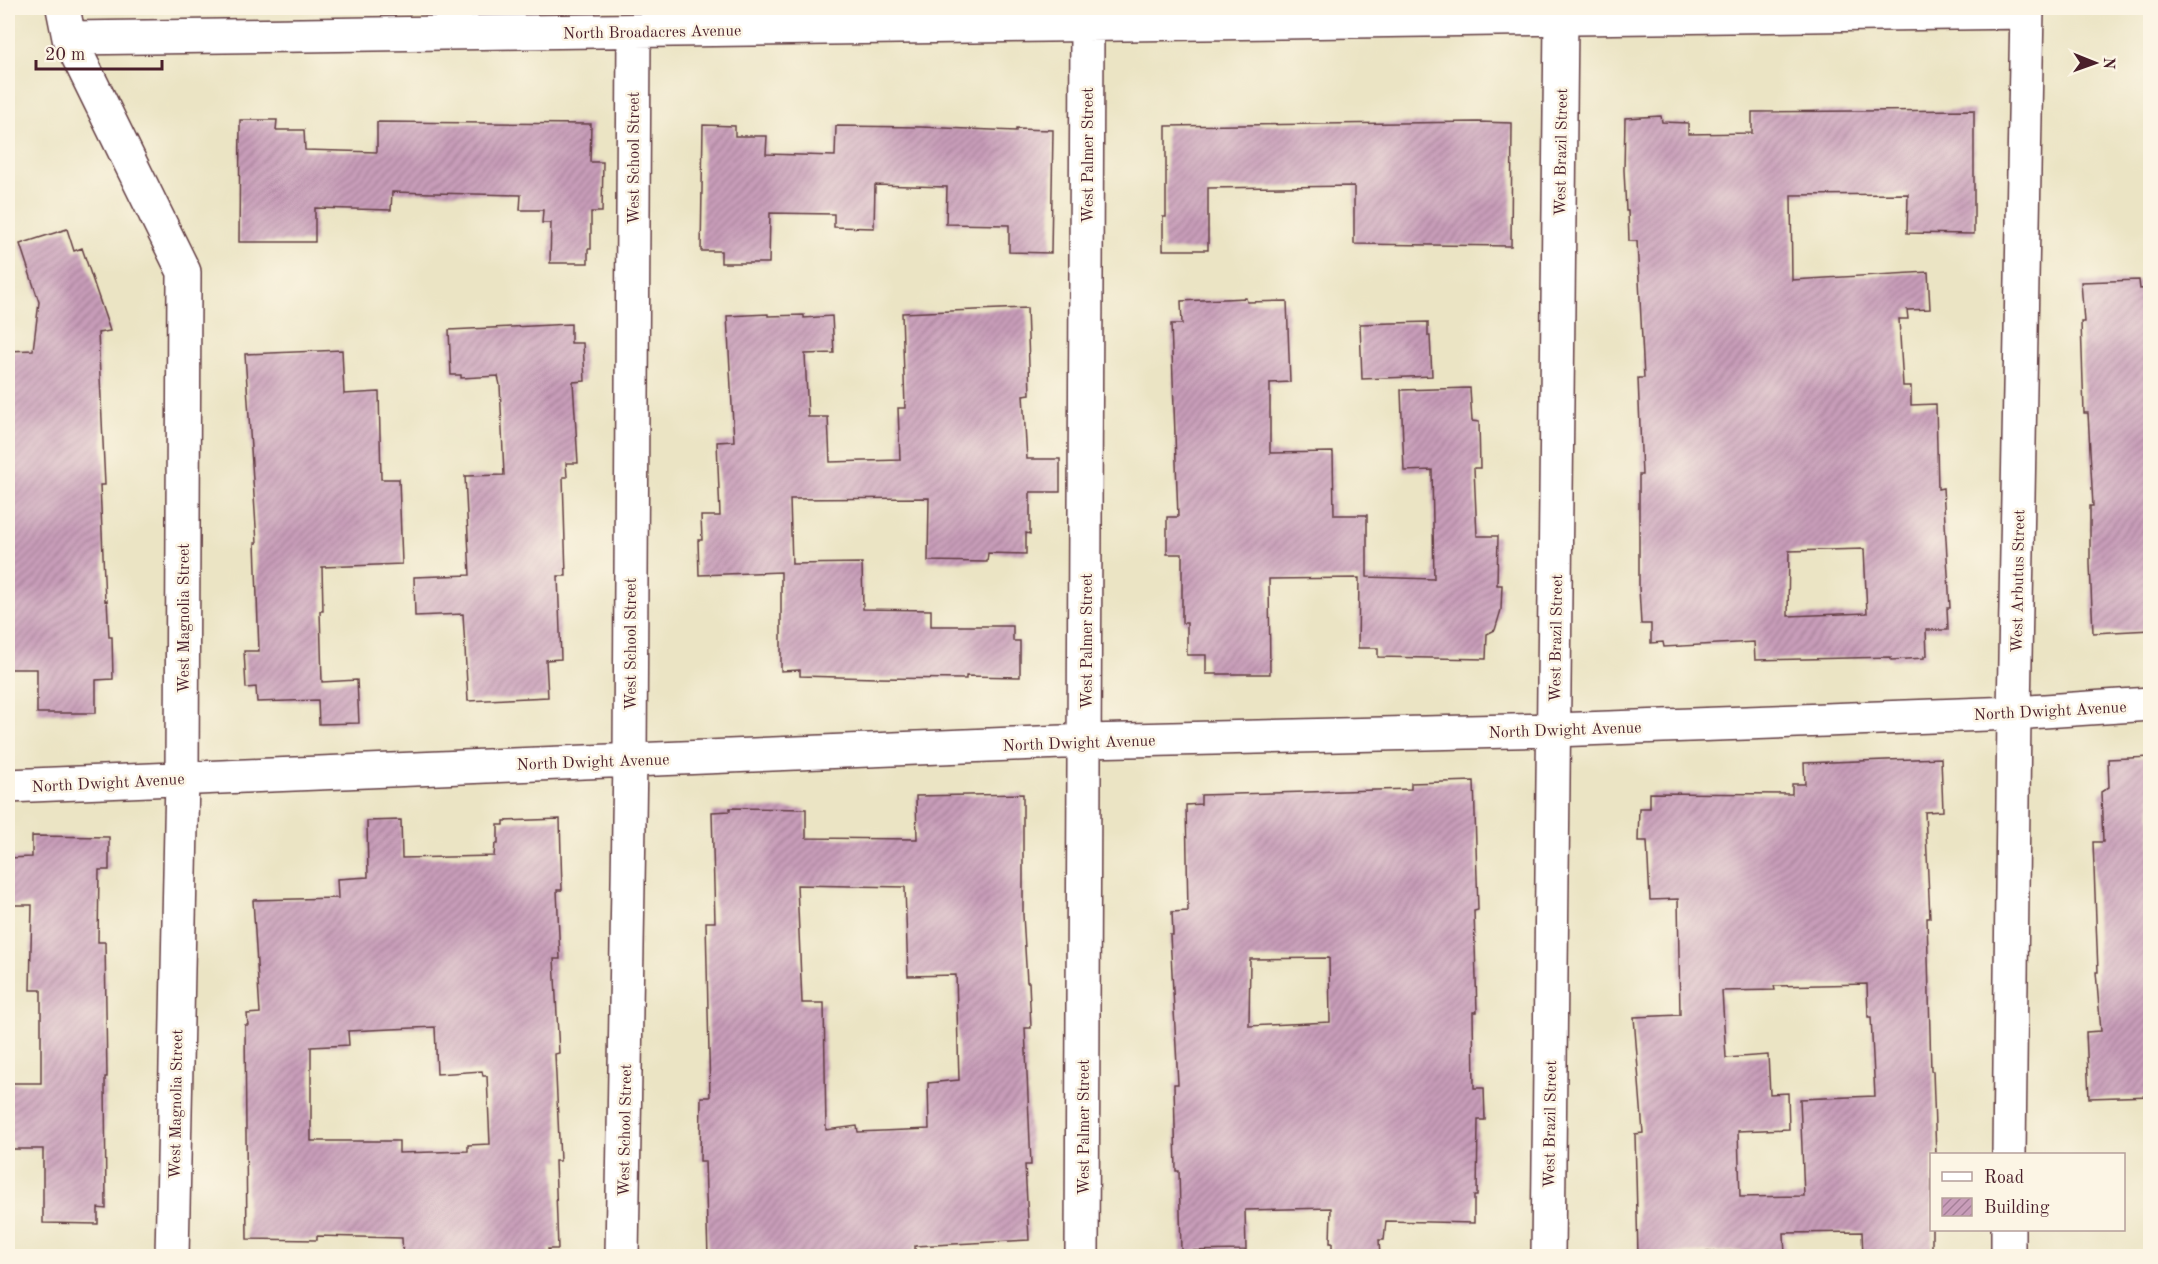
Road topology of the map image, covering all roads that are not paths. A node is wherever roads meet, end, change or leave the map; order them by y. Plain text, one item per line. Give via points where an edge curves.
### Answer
1 (2027, 10) edge
2 (1561, 19) junction
3 (66, 23) edge
4 (1087, 25) junction
5 (634, 31) junction
6 (2151, 704) edge
7 (2014, 712) junction
8 (1554, 730) junction
9 (1086, 741) junction
10 (630, 759) junction
11 (182, 778) junction
12 (8, 786) edge
13 (2009, 1153) edge
14 (2008, 1231) edge
15 (172, 1257) edge
16 (622, 1257) edge
17 (1082, 1257) edge
18 (1548, 1257) edge
19 (2008, 1257) edge

1 - 2 street, North Broadacres Avenue
1 - 7 street, West Arbutus Street
2 - 4 street, North Broadacres Avenue
2 - 8 street, West Brazil Street
3 - 5 street, North Broadacres Avenue
3 - 11 street, West Magnolia Street via 184,272
4 - 5 street, North Broadacres Avenue
4 - 9 street, West Palmer Street
5 - 10 street, West School Street
6 - 7 street, North Dwight Avenue
7 - 8 street, North Dwight Avenue
7 - 13 street, West Arbutus Street
8 - 9 street, North Dwight Avenue
8 - 18 street, West Brazil Street
9 - 10 street, North Dwight Avenue
9 - 17 street, West Palmer Street
10 - 11 street, North Dwight Avenue
10 - 16 street, West School Street
11 - 12 street, North Dwight Avenue
11 - 15 street, West Magnolia Street
14 - 19 street

